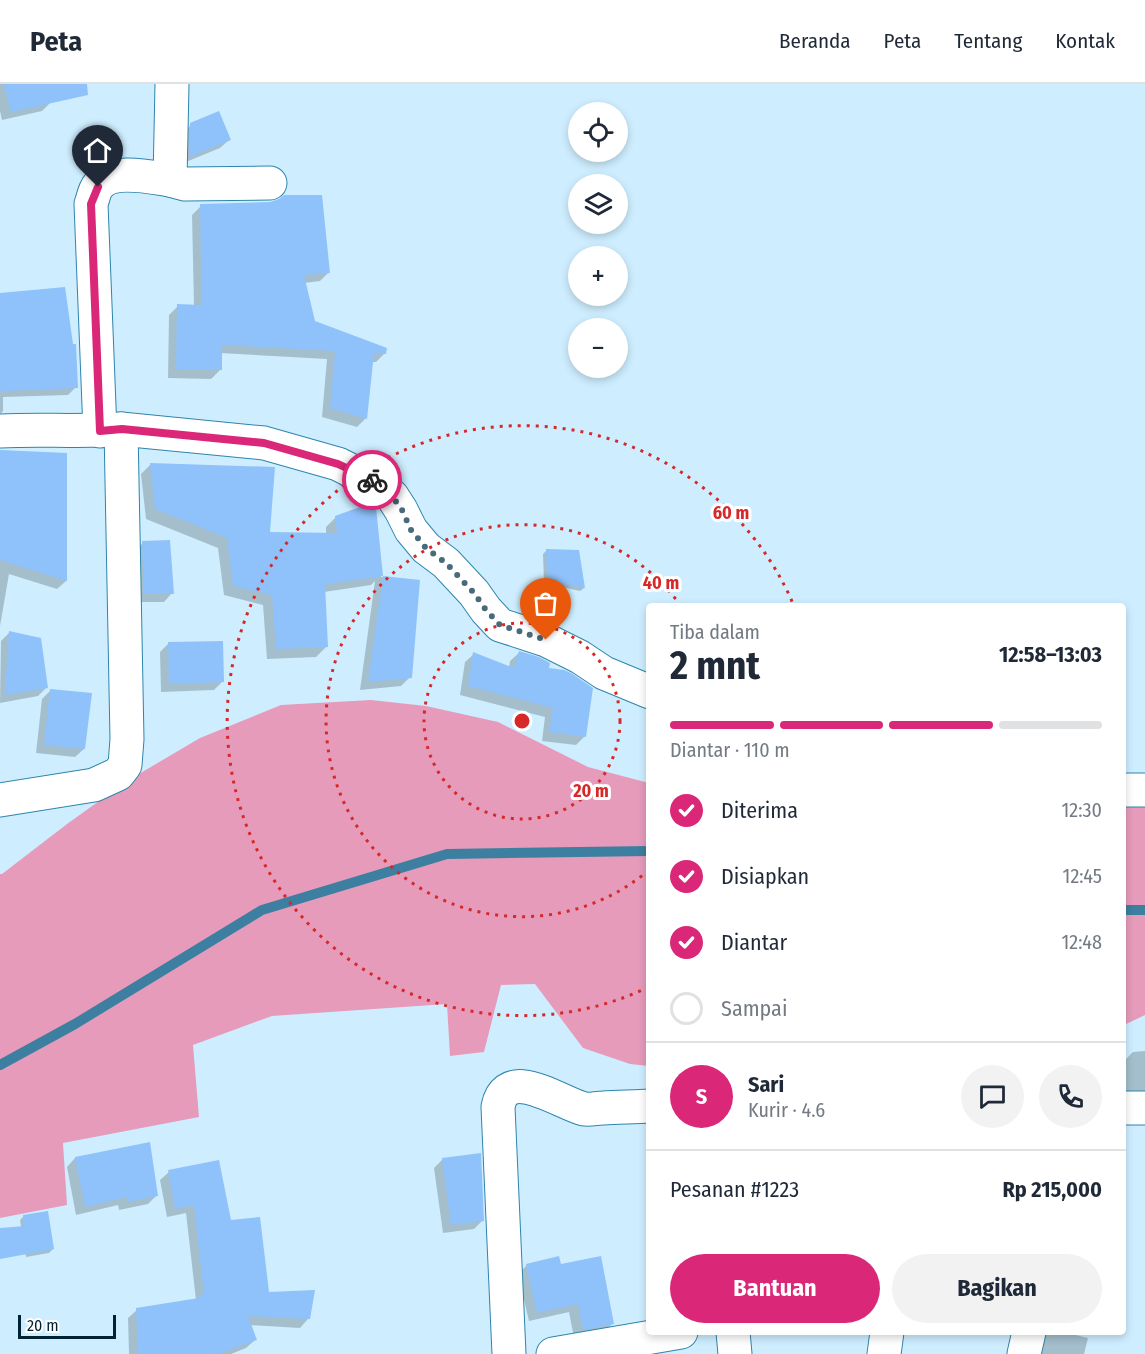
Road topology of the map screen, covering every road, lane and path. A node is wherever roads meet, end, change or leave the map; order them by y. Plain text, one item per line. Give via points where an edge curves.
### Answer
1 (172, 84) edge
2 (170, 180) junction
3 (270, 183) dead end
4 (111, 430) junction
5 (0, 431) edge
6 (646, 690) edge
7 (1126, 790) edge
8 (1145, 790) edge
9 (0, 800) edge
10 (646, 1106) edge
11 (1126, 1108) edge
12 (1145, 1108) edge
13 (664, 1335) edge
14 (733, 1335) edge
15 (886, 1335) edge
16 (1028, 1335) edge
17 (509, 1354) edge
18 (553, 1354) edge
19 (735, 1354) edge
20 (884, 1354) edge
21 (1024, 1354) edge

1 - 2 street
2 - 3 street via 185,184
2 - 4 street via 136,175 108,177 98,187 91,204
4 - 5 street
4 - 6 street via 264,443 338,464 392,496 426,548 446,563 500,625 546,640 604,673
4 - 9 street via 127,739 125,765 118,774 94,784
7 - 8 street
10 - 17 street via 584,1109 521,1086 505,1090 500,1098
11 - 12 street
13 - 18 street
14 - 19 street
15 - 20 street
16 - 21 street

